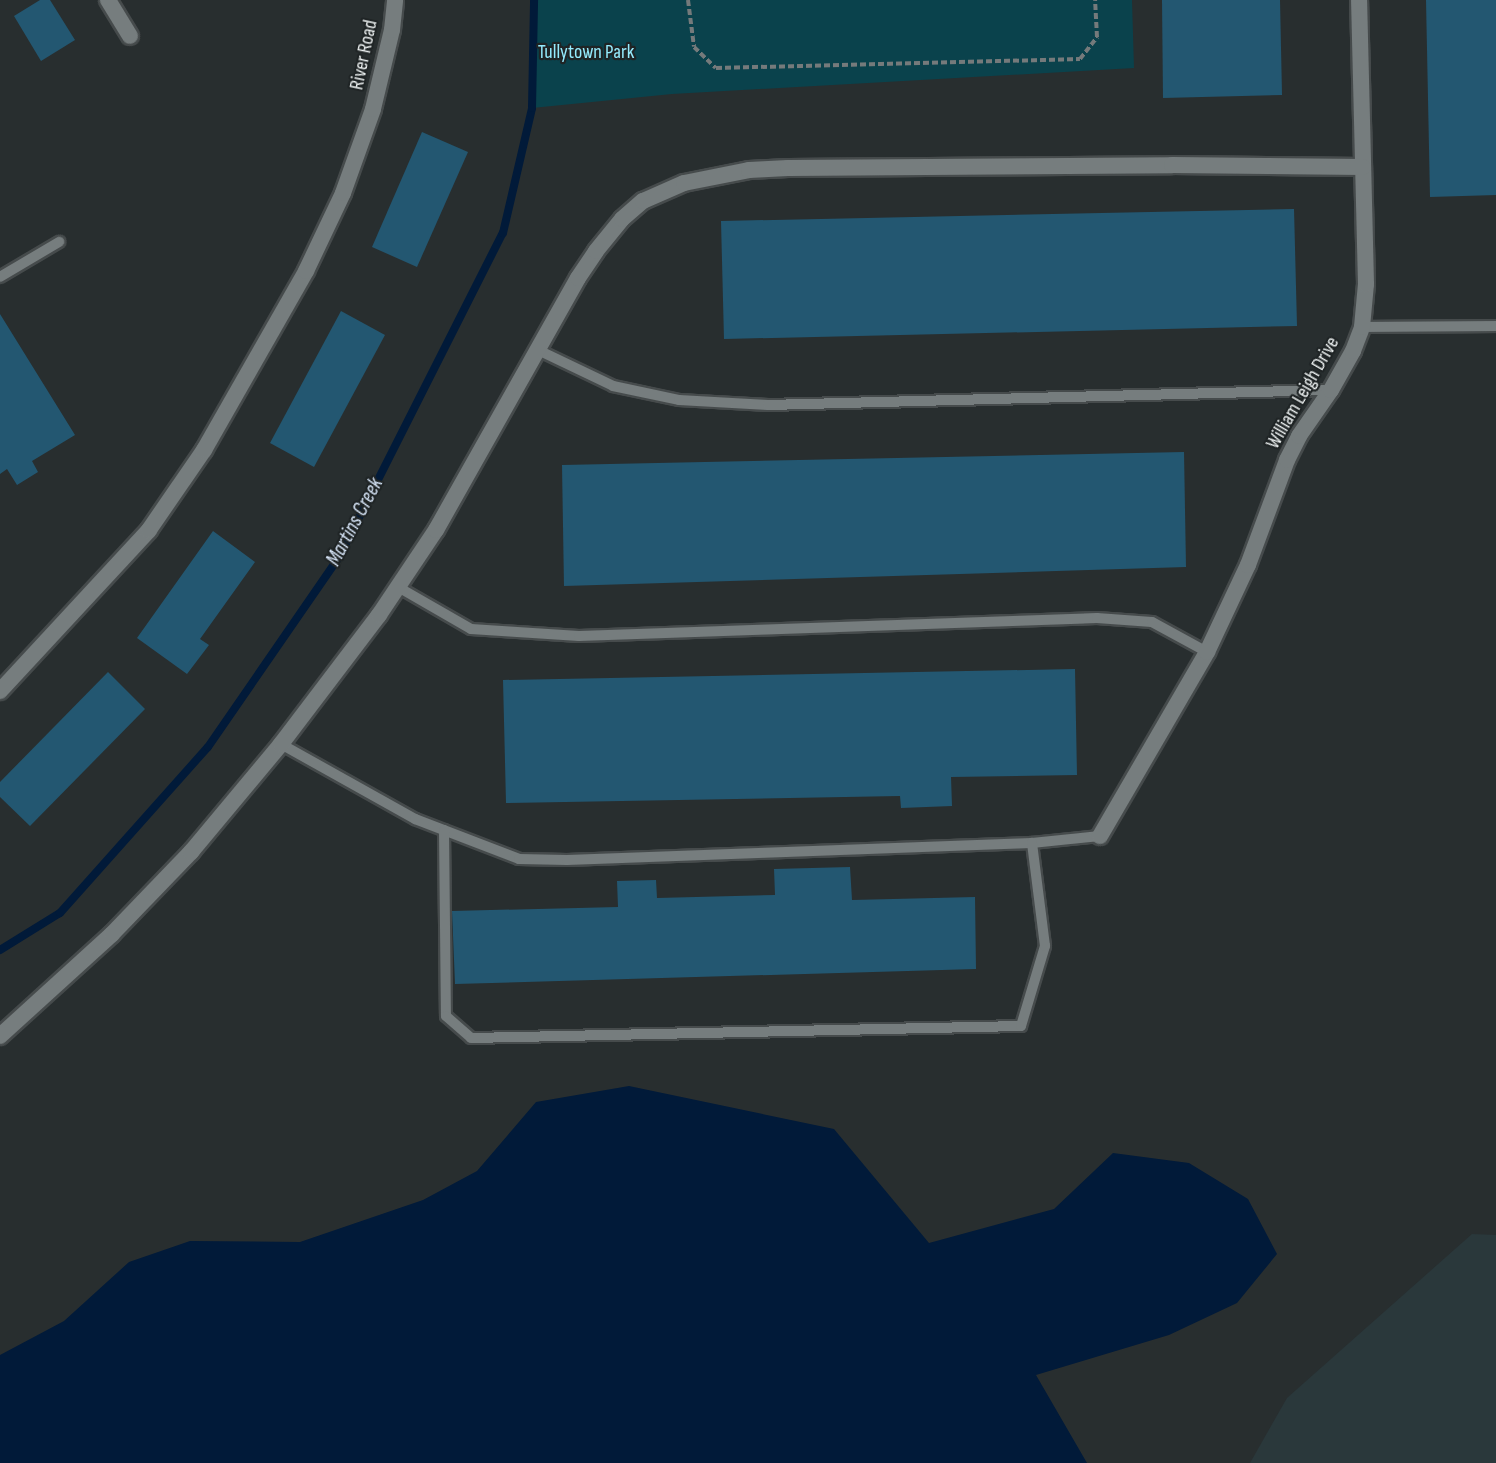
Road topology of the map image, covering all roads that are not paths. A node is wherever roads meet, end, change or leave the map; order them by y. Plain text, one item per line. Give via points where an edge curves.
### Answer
1 (108, 0) edge
2 (395, 0) edge
3 (1359, 0) edge
4 (130, 36) dead end
5 (1363, 167) junction
6 (58, 242) dead end
7 (0, 277) edge
8 (1496, 326) edge
9 (1362, 327) junction
10 (538, 350) junction
11 (1331, 390) junction
12 (398, 587) junction
13 (1207, 652) junction
14 (0, 691) edge
15 (281, 744) junction
16 (444, 830) junction
17 (1101, 836) joint
18 (1032, 843) junction
19 (0, 1036) edge

1 - 4 street
2 - 14 street, River Road via 392,30 370,118 343,193 306,271 204,450 149,530
3 - 5 street, William Leigh Drive
5 - 9 street, William Leigh Drive via 1366,284
5 - 10 street via 788,168 749,170 684,183 642,201 622,219 578,278
6 - 7 lane
8 - 9 lane
9 - 11 street, William Leigh Drive
10 - 11 lane via 613,386 679,400 768,405
10 - 12 street via 436,530
11 - 13 street, William Leigh Drive via 1287,460 1248,565
12 - 13 lane via 471,629 579,636 1097,618 1152,622
12 - 15 street
13 - 17 street, William Leigh Drive
15 - 16 lane via 415,819
15 - 19 street via 191,852 120,926
16 - 18 lane via 519,859
16 - 18 lane via 446,1016 471,1038 1021,1026 1045,946
17 - 18 lane

